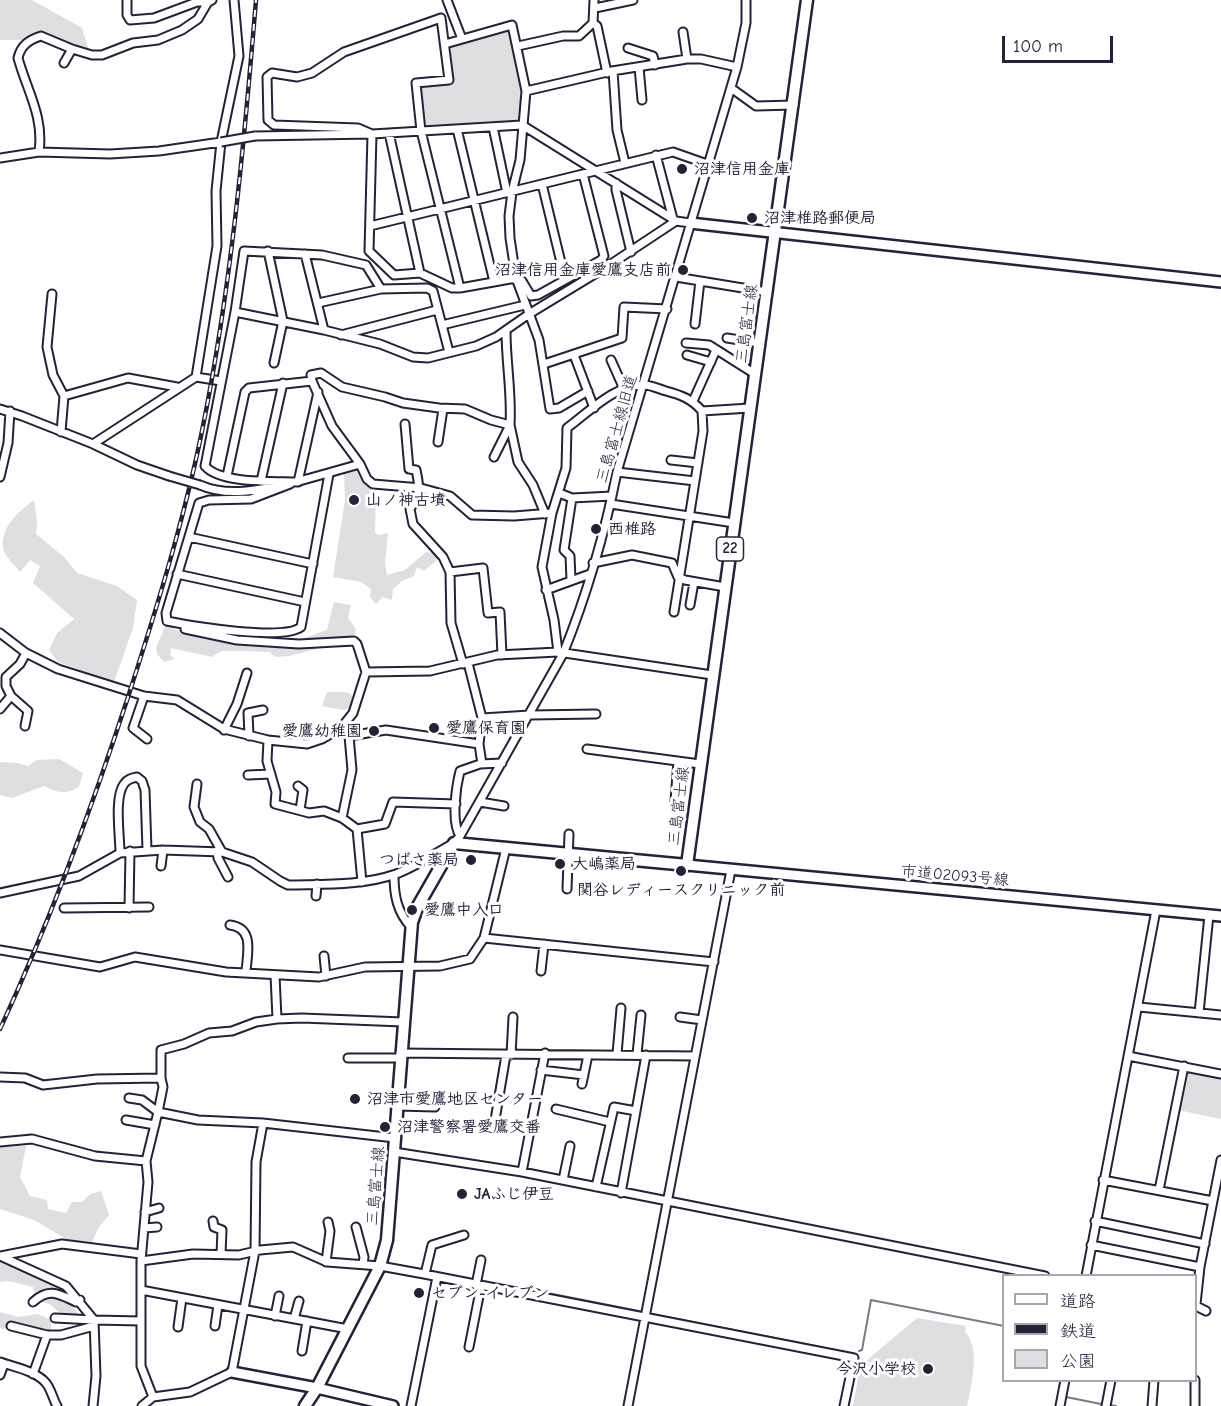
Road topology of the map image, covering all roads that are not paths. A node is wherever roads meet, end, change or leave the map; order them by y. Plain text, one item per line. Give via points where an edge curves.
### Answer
1 (127, 0) edge
2 (234, 0) edge
3 (447, 0) edge
4 (633, 0) edge
5 (747, 0) edge
6 (807, 0) edge
7 (210, 1) edge
8 (595, 4) edge
9 (593, 23) junction
10 (683, 32) dead end
11 (577, 37) junction
12 (462, 39) junction
13 (445, 44) junction
14 (518, 46) junction
15 (578, 46) dead end
16 (628, 48) dead end
17 (72, 49) junction
18 (687, 59) junction
19 (64, 63) dead end
20 (655, 65) junction
21 (639, 67) junction
22 (737, 67) junction
23 (610, 72) junction
24 (731, 88) junction
25 (526, 91) junction
26 (642, 100) dead end
27 (794, 105) junction
28 (522, 125) junction
29 (493, 127) junction
30 (457, 129) junction
31 (421, 131) junction
32 (389, 133) junction
33 (372, 134) junction
34 (221, 142) junction
35 (39, 152) junction
36 (656, 155) junction
37 (0, 158) edge
38 (625, 164) junction
39 (707, 164) junction
40 (597, 170) junction
41 (583, 174) junction
42 (616, 183) junction
43 (542, 184) junction
44 (510, 193) junction
45 (475, 201) junction
46 (441, 209) junction
47 (407, 218) junction
48 (675, 220) junction
49 (690, 223) junction
50 (370, 226) junction
51 (776, 233) junction
52 (268, 251) junction
53 (631, 252) junction
54 (305, 254) junction
55 (420, 273) junction
56 (676, 277) junction
57 (516, 278) junction
58 (565, 279) junction
59 (700, 280) junction
60 (494, 282) junction
61 (1221, 282) edge
62 (460, 288) junction
63 (381, 289) junction
64 (767, 292) junction
65 (52, 294) dead end
66 (318, 303) junction
67 (525, 305) junction
68 (667, 309) junction
69 (438, 310) junction
70 (235, 312) junction
71 (529, 314) junction
72 (283, 321) junction
73 (695, 324) dead end
74 (442, 325) junction
75 (324, 330) junction
76 (506, 331) junction
77 (340, 335) junction
78 (727, 338) dead end
79 (759, 342) junction
80 (686, 343) dead end
81 (716, 350) junction
82 (449, 352) junction
83 (574, 355) junction
84 (687, 355) dead end
85 (612, 360) dead end
86 (711, 362) junction
87 (274, 363) dead end
88 (544, 364) junction
89 (755, 374) junction
90 (196, 377) junction
91 (221, 381) junction
92 (312, 381) junction
93 (283, 383) junction
94 (643, 385) junction
95 (177, 387) junction
96 (624, 389) junction
97 (588, 391) junction
98 (318, 392) junction
99 (64, 396) junction
100 (693, 401) junction
101 (594, 408) junction
102 (750, 408) junction
103 (443, 409) junction
104 (0, 410) edge
105 (10, 411) junction
106 (702, 411) junction
107 (405, 424) dead end
108 (510, 425) junction
109 (61, 432) junction
110 (438, 442) dead end
111 (93, 444) junction
112 (494, 457) dead end
113 (671, 460) dead end
114 (698, 463) junction
115 (360, 464) junction
116 (617, 472) junction
117 (329, 474) junction
118 (227, 476) junction
119 (0, 477) edge
120 (261, 481) junction
121 (695, 481) junction
122 (294, 483) junction
123 (421, 488) junction
124 (559, 493) junction
125 (572, 498) junction
126 (611, 500) junction
127 (549, 514) junction
128 (690, 516) junction
129 (734, 523) junction
130 (189, 537) junction
131 (593, 563) junction
132 (313, 564) junction
133 (450, 572) junction
134 (177, 574) junction
135 (590, 574) junction
136 (678, 577) junction
137 (571, 580) junction
138 (694, 582) junction
139 (725, 587) junction
140 (546, 590) junction
141 (306, 602) junction
142 (690, 604) dead end
143 (674, 612) dead end
144 (167, 621) junction
145 (297, 630) junction
146 (0, 633) edge
147 (300, 644) junction
148 (26, 653) junction
149 (560, 653) junction
150 (502, 654) junction
151 (466, 663) junction
152 (366, 672) junction
153 (247, 673) dead end
154 (712, 675) junction
155 (11, 696) junction
156 (144, 696) junction
157 (0, 709) edge
158 (263, 710) dead end
159 (596, 714) dead end
160 (530, 715) junction
161 (482, 718) junction
162 (25, 726) dead end
163 (341, 728) junction
164 (224, 730) junction
165 (249, 736) junction
166 (349, 736) junction
167 (147, 739) dead end
168 (268, 740) junction
169 (479, 744) junction
170 (587, 749) dead end
171 (678, 761) junction
172 (502, 763) junction
173 (482, 764) junction
174 (700, 764) junction
175 (271, 774) junction
176 (248, 775) dead end
177 (197, 784) dead end
178 (298, 786) dead end
179 (480, 801) junction
180 (675, 801) dead end
181 (456, 804) junction
182 (504, 806) dead end
183 (300, 810) junction
184 (342, 818) junction
185 (357, 829) junction
186 (568, 834) dead end
187 (457, 839) junction
188 (506, 848) junction
189 (147, 850) junction
190 (163, 850) junction
191 (130, 851) junction
192 (219, 852) junction
193 (120, 853) junction
194 (568, 854) junction
195 (687, 865) junction
196 (161, 866) dead end
197 (731, 870) junction
198 (394, 875) junction
199 (228, 877) dead end
200 (362, 882) junction
201 (317, 884) junction
202 (567, 889) dead end
203 (0, 892) edge
204 (316, 896) dead end
205 (149, 907) dead end
206 (64, 908) dead end
207 (129, 908) junction
208 (1156, 909) junction
209 (1209, 915) junction
210 (1221, 916) edge
211 (230, 925) dead end
212 (411, 927) junction
213 (484, 938) junction
214 (544, 944) junction
215 (0, 950) edge
216 (324, 956) dead end
217 (714, 962) junction
218 (408, 967) junction
219 (541, 971) dead end
220 (246, 972) junction
221 (275, 975) junction
222 (327, 976) junction
223 (1139, 1007) junction
224 (621, 1008) dead end
225 (1199, 1013) junction
226 (641, 1015) dead end
227 (1221, 1015) edge
228 (513, 1017) dead end
229 (680, 1017) dead end
230 (277, 1019) junction
231 (702, 1020) junction
232 (403, 1023) junction
233 (545, 1053) junction
234 (588, 1054) junction
235 (617, 1054) junction
236 (637, 1054) junction
237 (509, 1055) junction
238 (646, 1055) junction
239 (400, 1056) junction
240 (695, 1056) junction
241 (1128, 1056) junction
242 (348, 1058) dead end
243 (1184, 1066) junction
244 (541, 1070) junction
245 (1221, 1074) edge
246 (584, 1076) junction
247 (0, 1077) edge
248 (161, 1078) junction
249 (582, 1084) dead end
250 (129, 1098) dead end
251 (397, 1106) junction
252 (435, 1107) dead end
253 (556, 1109) dead end
254 (636, 1111) junction
255 (158, 1112) junction
256 (126, 1120) dead end
257 (495, 1120) dead end
258 (610, 1122) junction
259 (263, 1123) junction
260 (155, 1125) junction
261 (395, 1138) junction
262 (0, 1142) edge
263 (570, 1146) dead end
264 (394, 1152) junction
265 (1221, 1160) edge
266 (146, 1161) junction
267 (522, 1172) junction
268 (563, 1180) junction
269 (1103, 1180) junction
270 (596, 1186) junction
271 (1159, 1190) junction
272 (621, 1193) junction
273 (667, 1200) junction
274 (1213, 1201) junction
275 (159, 1208) dead end
276 (145, 1212) junction
277 (213, 1221) dead end
278 (1095, 1221) junction
279 (328, 1222) dead end
280 (157, 1227) dead end
281 (356, 1227) dead end
282 (144, 1228) junction
283 (464, 1235) dead end
284 (1205, 1244) junction
285 (1091, 1245) junction
286 (255, 1251) junction
287 (221, 1254) junction
288 (0, 1256) edge
289 (141, 1258) junction
290 (481, 1260) dead end
291 (326, 1262) junction
292 (363, 1265) junction
293 (380, 1266) junction
294 (1200, 1267) junction
295 (425, 1274) junction
296 (1040, 1274) edge
297 (1086, 1274) edge
298 (437, 1277) junction
299 (478, 1285) junction
300 (141, 1290) junction
301 (279, 1296) dead end
302 (1197, 1296) edge
303 (182, 1298) junction
304 (80, 1300) junction
305 (299, 1301) dead end
306 (33, 1302) dead end
307 (218, 1305) junction
308 (1197, 1306) edge
309 (244, 1310) junction
310 (1206, 1311) dead end
311 (275, 1316) junction
312 (645, 1317) junction
313 (55, 1318) dead end
314 (294, 1319) junction
315 (141, 1321) junction
316 (308, 1322) junction
317 (94, 1323) junction
318 (11, 1326) dead end
319 (215, 1326) dead end
320 (178, 1327) dead end
321 (348, 1329) junction
322 (47, 1335) junction
323 (469, 1347) dead end
324 (302, 1351) dead end
325 (2, 1363) edge
326 (231, 1372) junction
327 (33, 1374) junction
328 (0, 1375) edge
329 (1065, 1382) edge
330 (1111, 1382) edge
331 (1154, 1382) edge
332 (1195, 1382) edge
333 (317, 1388) junction
334 (165, 1396) junction
335 (153, 1397) junction
336 (57, 1406) edge
337 (93, 1406) edge
338 (142, 1406) edge
339 (168, 1406) edge
340 (305, 1406) edge
341 (393, 1406) edge
342 (411, 1406) edge
343 (628, 1406) edge
344 (844, 1406) edge
345 (1060, 1406) edge
346 (1106, 1406) edge
347 (1152, 1406) edge
348 (1195, 1406) edge

1 - 7 street via 130,20 154,18
2 - 34 street via 239,56
3 - 12 street
4 - 8 street
5 - 22 street, 三島富士線旧道
6 - 27 main road, 三島富士線 / 22
7 - 17 street via 198,19 158,40 133,43 102,55
8 - 9 street
9 - 11 street
9 - 23 street
10 - 18 street
11 - 14 street via 563,36
11 - 15 street
12 - 13 street
12 - 14 street via 512,25
13 - 31 street via 449,80 416,83
13 - 33 street via 441,18 344,52 312,73 297,77 272,73 267,77 268,120 274,125 358,128
14 - 25 street
16 - 20 street via 653,56
17 - 19 street
17 - 35 street via 41,36 28,40 19,55 37,108
18 - 20 street
18 - 22 street
20 - 21 street
21 - 23 street
21 - 26 street
22 - 24 street, 三島富士線旧道
23 - 25 street
23 - 38 street
24 - 27 street via 756,106
24 - 39 street, 三島富士線旧道
25 - 28 street
27 - 51 main road, 三島富士線 / 22
28 - 29 street
28 - 40 street
28 - 44 street via 520,160
29 - 30 street
29 - 44 street
30 - 31 street
30 - 45 street
31 - 32 street
31 - 46 street
32 - 33 street
32 - 47 street
33 - 34 street, bridge via 255,136
33 - 50 street
34 - 35 street via 110,154
34 - 90 street via 216,191 218,246
35 - 37 street
36 - 38 street
36 - 39 street via 673,152
36 - 48 street
38 - 40 street
39 - 49 street, 三島富士線旧道
40 - 41 street
40 - 42 street
41 - 43 street
41 - 58 street via 604,256
42 - 48 street
42 - 53 street
43 - 44 street
43 - 58 street
44 - 45 street
44 - 57 street via 510,238
45 - 46 street
45 - 60 street
46 - 47 street
46 - 62 street
47 - 50 street
47 - 55 street
48 - 49 street
48 - 53 street
49 - 51 street
49 - 56 street, 三島富士線旧道
50 - 55 street via 369,251 388,270 394,275
51 - 61 street
51 - 64 main road, 三島富士線 / 22
52 - 54 street
52 - 70 street via 244,251
52 - 72 street
53 - 71 street
54 - 63 street via 366,265
54 - 66 street
55 - 62 street
56 - 59 street
56 - 68 street, 三島富士線旧道
57 - 58 street via 531,296 538,296
57 - 60 street
57 - 67 street
59 - 64 street
59 - 73 street
60 - 62 street
63 - 66 street
63 - 69 street via 427,288 433,291
64 - 79 main road, 三島富士線 / 22
65 - 99 street via 47,347 53,375
66 - 75 street
67 - 71 street
67 - 74 street
68 - 83 street via 624,307 622,338
68 - 94 street, 三島富士線旧道
69 - 74 street
69 - 77 street
70 - 72 street
70 - 91 street
71 - 76 street
71 - 88 street
72 - 75 street
72 - 87 street
74 - 82 street
75 - 77 street
76 - 82 street via 476,346
76 - 108 street
77 - 82 street via 413,357 428,358
78 - 79 street
79 - 89 main road, 三島富士線 / 22
80 - 81 street via 709,345
81 - 86 street
81 - 89 street
83 - 88 street
83 - 97 street
84 - 86 street
85 - 96 street
86 - 100 street
88 - 97 street via 550,410
89 - 102 main road, 三島富士線 / 22
90 - 91 street
90 - 95 street
91 - 118 street via 205,466 209,472
92 - 93 street
92 - 98 street
92 - 103 street via 311,375 321,373 342,387
93 - 118 street via 245,392
93 - 120 street
94 - 96 street
94 - 100 street
94 - 116 street, 三島富士線旧道
95 - 99 street via 128,378
95 - 111 street
96 - 101 street
97 - 101 street
98 - 115 street via 332,426
98 - 122 street
99 - 109 street
100 - 106 street
101 - 124 street via 567,428 566,468
102 - 106 street
102 - 129 main road, 三島富士線 / 22
103 - 108 street via 465,409
103 - 110 street
104 - 105 street
105 - 109 street
105 - 119 street
106 - 114 street
107 - 123 street via 406,469 416,470
108 - 112 street
108 - 127 street via 518,462
109 - 111 street
111 - 122 street, bridge via 137,465 210,489 235,492
113 - 114 street
114 - 121 street
115 - 117 street
115 - 123 street via 373,483
116 - 121 street
116 - 126 street, 三島富士線旧道
117 - 122 street
117 - 132 street
118 - 120 street
120 - 122 street
121 - 128 street
122 - 130 street via 251,499 199,503
123 - 127 street via 450,496 472,514
123 - 133 street via 410,509 413,524 443,557
124 - 125 street
124 - 127 street
125 - 126 street
125 - 137 street via 564,550 570,556
126 - 128 street
126 - 131 street, 三島富士線旧道
127 - 140 street via 542,567
128 - 129 street
128 - 136 street
129 - 139 main road, 三島富士線 / 22
130 - 132 street
130 - 134 street
131 - 135 street, 三島富士線旧道
131 - 136 street via 632,555 672,564
132 - 141 street
133 - 150 street via 483,568 488,613 500,612
133 - 151 street via 451,623
134 - 141 street
134 - 144 street
135 - 137 street
135 - 149 street, 三島富士線旧道 via 575,625
136 - 138 street
136 - 143 street
137 - 140 street
138 - 139 street
138 - 142 street
139 - 154 main road, 三島富士線 / 22
140 - 149 street
141 - 145 street
144 - 145 street via 241,632
144 - 147 street via 181,628 237,640
145 - 147 street
146 - 148 street
147 - 152 street via 354,641
148 - 155 street via 6,677
148 - 156 street via 58,669
149 - 150 street
149 - 154 street
149 - 160 street, 三島富士線旧道
150 - 151 street
151 - 152 street via 430,671
151 - 161 street
152 - 163 street via 353,713
153 - 164 street
154 - 174 main road, 三島富士線 / 22
155 - 157 street
155 - 162 street via 28,711
156 - 164 street via 177,700
156 - 167 street via 133,728
158 - 165 street via 248,713
159 - 160 street
160 - 161 street
160 - 172 street, 三島富士線旧道
161 - 169 street
163 - 166 street
163 - 168 street via 307,744
164 - 165 street
165 - 168 street
166 - 169 street via 386,730
166 - 184 street via 352,771
168 - 175 street
169 - 173 street
170 - 171 street
171 - 174 street
171 - 180 street
172 - 173 street
172 - 179 street, 三島富士線旧道
173 - 181 street via 460,771
174 - 195 main road, 三島富士線 / 22
175 - 176 street
175 - 183 street via 275,804
177 - 192 street via 194,807
178 - 183 street via 303,790
179 - 182 street
179 - 187 street, 三島富士線旧道
181 - 185 street via 393,802 385,825
181 - 187 street
183 - 184 street via 324,811
184 - 185 street
185 - 200 street
186 - 194 street
187 - 188 main road, 三島富士線
187 - 198 street
187 - 212 main road, 三島富士線 via 418,906
188 - 194 main road, 三島富士線
188 - 213 street
189 - 190 street
189 - 191 street
189 - 193 street via 145,790 137,777 124,784 119,798
190 - 192 street
190 - 196 street
191 - 193 street
191 - 207 street
192 - 199 street
192 - 201 street via 252,862 288,885
193 - 203 street via 80,876
194 - 195 main road, 三島富士線
194 - 202 street
195 - 197 street, 市道02093号線
197 - 208 street, 市道02093号線
197 - 217 street
198 - 200 street
198 - 212 street via 397,903
200 - 201 street
201 - 204 street
205 - 207 street
206 - 207 street
208 - 209 street, 市道02093号線
208 - 223 street
209 - 210 street, 市道02093号線
209 - 225 street
211 - 220 street via 245,932
212 - 218 main road, 三島富士線
213 - 214 street
213 - 218 street via 471,959 440,966
214 - 217 street
214 - 219 street
215 - 220 street via 100,967 135,957
216 - 222 street
217 - 231 street
218 - 222 street via 365,967
218 - 232 main road, 三島富士線
220 - 221 street
221 - 222 street
221 - 230 street
223 - 225 street
223 - 241 street
224 - 235 street
225 - 227 street
226 - 236 street
228 - 237 street
229 - 231 street
230 - 232 street
230 - 248 street via 209,1033 161,1050
231 - 240 street
232 - 239 main road, 三島富士線
233 - 234 street
233 - 237 street
233 - 244 street
234 - 235 street
234 - 246 street
235 - 236 street
236 - 238 street
237 - 239 street
237 - 257 street
238 - 240 street
238 - 254 street
239 - 242 street
239 - 251 main road, 三島富士線
240 - 273 street
241 - 243 street
241 - 269 street
243 - 245 street
243 - 271 street
244 - 246 street
244 - 267 street
246 - 249 street
247 - 248 street via 25,1078 43,1085
248 - 255 street
250 - 255 street via 142,1100
251 - 252 street
251 - 261 main road, 三島富士線
253 - 258 street
254 - 258 street via 614,1107
254 - 272 street
255 - 259 street via 198,1120
255 - 260 street
256 - 260 street
258 - 270 street
259 - 261 street
259 - 286 street via 256,1162
260 - 266 street
261 - 264 main road, 三島富士線
262 - 266 street via 32,1139 95,1155
263 - 268 street
264 - 267 street
264 - 293 main road, 三島富士線 via 387,1240
265 - 274 street
266 - 276 street
267 - 268 street
268 - 270 street
269 - 271 street
269 - 278 street
270 - 272 street
271 - 274 street
272 - 273 street
273 - 296 street
273 - 312 street
274 - 284 street
275 - 276 street
276 - 282 street
277 - 287 street via 214,1227 222,1230
278 - 284 street
278 - 285 street
279 - 291 street
280 - 282 street
281 - 292 street
282 - 289 street
283 - 295 street via 432,1245
284 - 294 street
285 - 294 street
285 - 297 street
286 - 287 street
286 - 291 street via 293,1246
286 - 309 street
287 - 289 street
288 - 289 street via 62,1244
288 - 304 street via 66,1286
289 - 300 street
290 - 299 street
291 - 292 street
292 - 293 street
293 - 295 street
293 - 321 main road, 三島富士線
294 - 302 street
295 - 298 street
298 - 299 street
298 - 342 street
299 - 312 street
299 - 323 street
300 - 303 street
300 - 315 street
301 - 311 street
303 - 307 street
303 - 320 street
304 - 306 street via 76,1302 57,1293 40,1295
304 - 317 street
305 - 314 street
307 - 309 street
307 - 319 street
308 - 310 street
309 - 311 street
309 - 326 street
311 - 314 street
312 - 343 street
312 - 344 street via 854,1358
313 - 317 street
314 - 316 street
315 - 317 street
315 - 335 street via 141,1366
316 - 321 street
316 - 324 street
317 - 322 street via 61,1335
317 - 337 street
318 - 322 street
321 - 333 main road, 三島富士線
322 - 327 street
325 - 327 street
325 - 328 street
326 - 333 street
326 - 334 street via 190,1392
327 - 336 street via 47,1384
329 - 345 street
330 - 346 street
331 - 347 street
332 - 348 street
333 - 340 main road, 三島富士線
333 - 341 street
334 - 335 street
334 - 339 street
335 - 338 street

